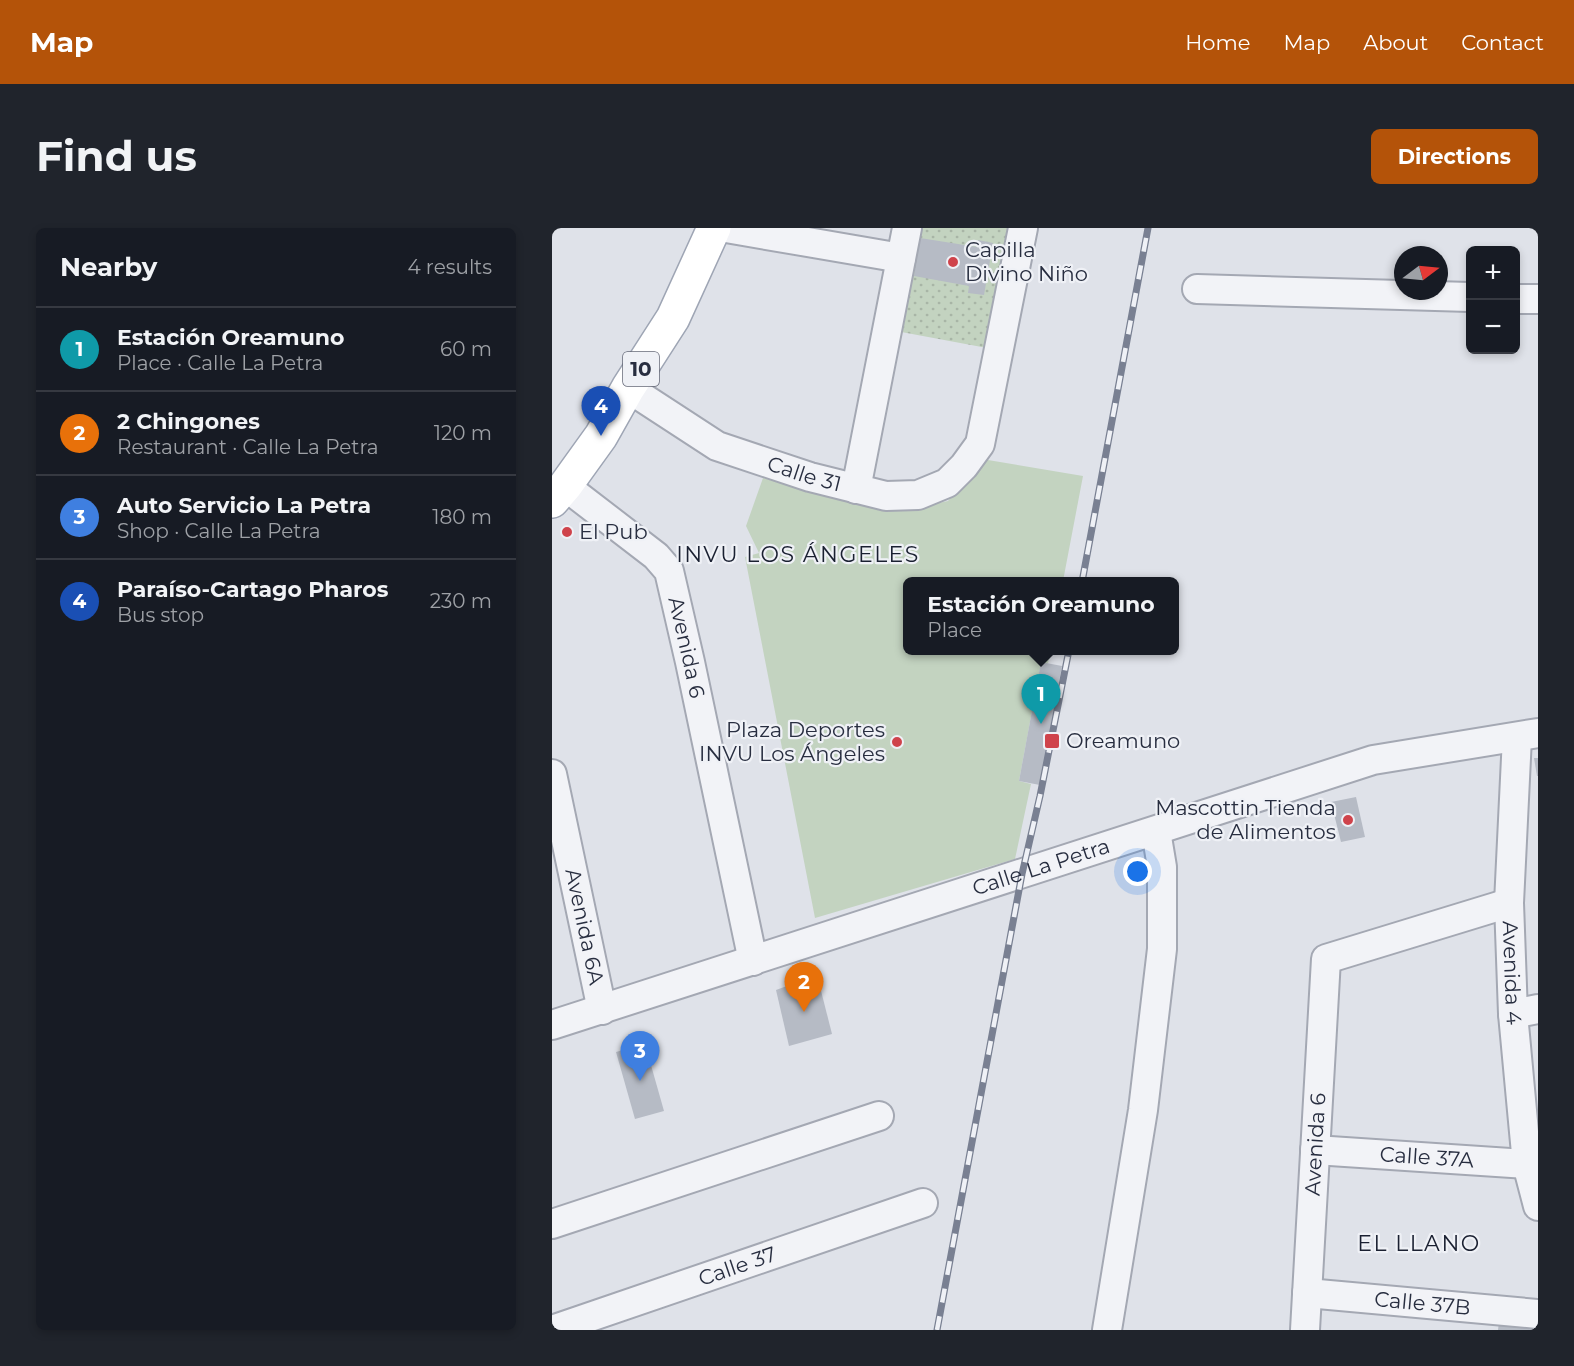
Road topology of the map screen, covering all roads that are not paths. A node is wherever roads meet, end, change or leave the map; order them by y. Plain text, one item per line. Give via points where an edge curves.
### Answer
1 (714, 228) edge
2 (726, 228) edge
3 (907, 228) edge
4 (1023, 228) edge
5 (901, 258) junction
6 (1197, 289) dead end
7 (1466, 297) edge
8 (1520, 298) edge
9 (1538, 299) edge
10 (628, 388) junction
11 (856, 489) junction
12 (559, 494) edge
13 (1528, 735) edge
14 (552, 774) edge
15 (1156, 831) junction
16 (1509, 903) junction
17 (753, 961) junction
18 (602, 1010) junction
19 (1526, 1012) edge
20 (552, 1025) edge
21 (879, 1116) dead end
22 (1315, 1150) junction
23 (1532, 1163) edge
24 (923, 1203) dead end
25 (1538, 1206) edge
26 (552, 1224) edge
27 (1307, 1293) junction
28 (1538, 1314) edge
29 (552, 1330) edge
30 (1107, 1330) edge
31 (1305, 1330) edge

1 - 10 main road, 10 via 673,318
2 - 5 street
3 - 5 street
4 - 11 street, Calle 31 via 980,444 947,483 918,495 886,496
5 - 11 street
6 - 7 street
8 - 9 street
10 - 11 street, Calle 31 via 717,446
10 - 12 main road, 10 via 601,436
12 - 17 street, Avenida 6 via 656,556 669,571
13 - 15 street, Calle La Petra via 1373,760
13 - 16 street, Avenida 4
14 - 18 street, Avenida 6A
15 - 17 street, Calle La Petra
15 - 30 street via 1162,867 1162,949 1143,1110
16 - 19 street, Avenida 4
16 - 22 street, Avenida 6 via 1326,959
17 - 18 street, Calle La Petra
18 - 20 street, Calle La Petra
19 - 23 street, Avenida 4
21 - 26 street
22 - 23 street, Calle 37A
22 - 27 street, Avenida 6
23 - 25 street, Avenida 4
24 - 29 street, Calle 37
27 - 28 street, Calle 37B
27 - 31 street, Avenida 6

